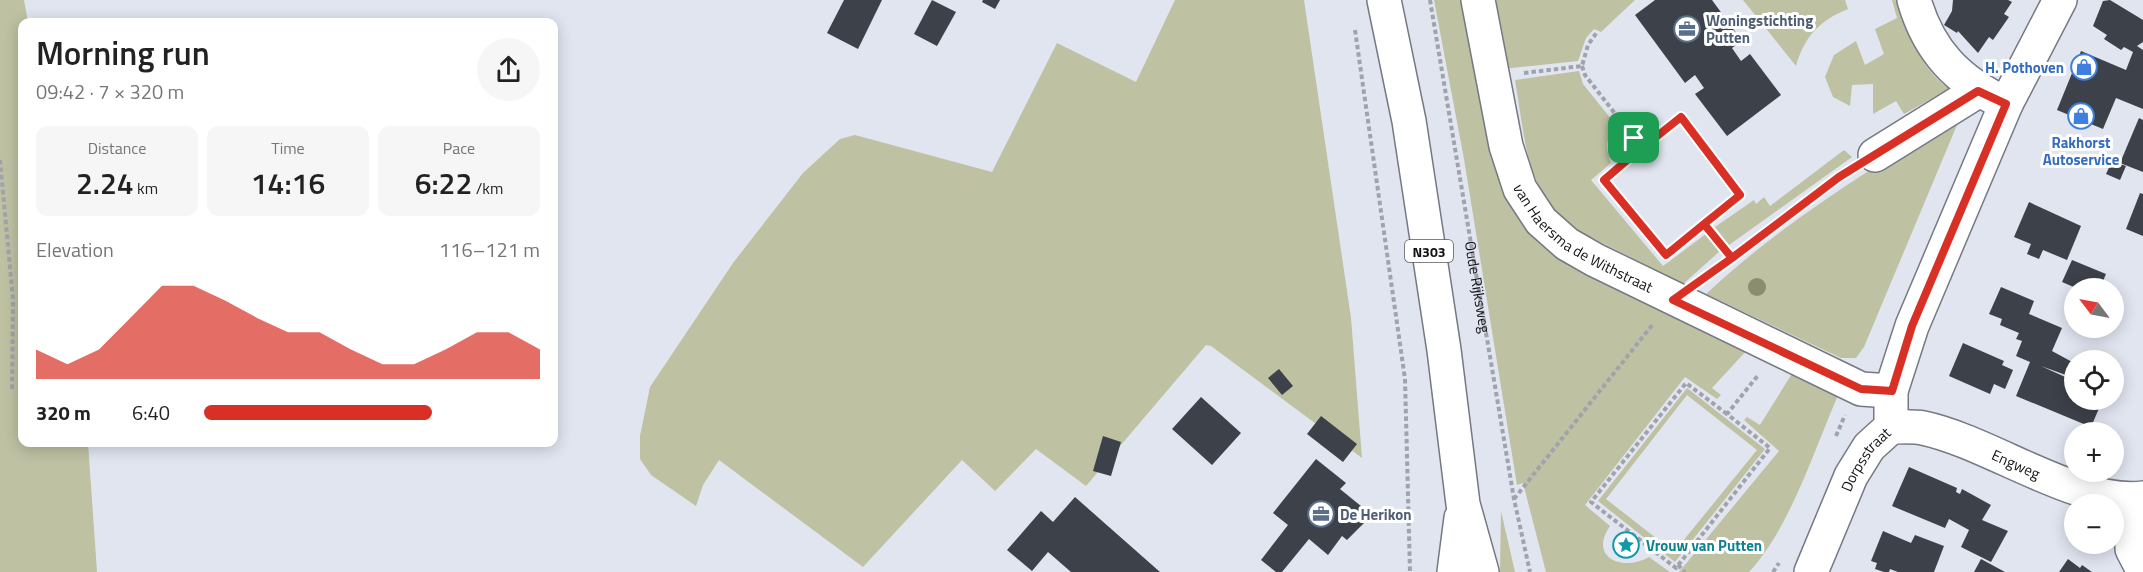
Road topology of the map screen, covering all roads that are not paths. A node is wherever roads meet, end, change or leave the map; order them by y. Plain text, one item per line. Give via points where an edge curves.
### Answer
1 (1384, 0) edge
2 (1478, 0) edge
3 (1914, 0) edge
4 (2060, 0) edge
5 (1992, 97) junction
6 (1875, 155) road end
7 (1892, 391) junction
8 (1891, 427) junction
9 (2138, 498) edge
10 (1463, 504) junction
11 (1807, 568) edge
12 (2143, 570) edge
13 (1454, 572) edge
14 (1482, 572) edge

1 - 10 street, N303 via 1409,121
2 - 7 street, van Haersma de Withstraat via 1506,146 1520,189 1541,222 1567,244 1673,300 1861,389
3 - 5 street via 1936,52
4 - 5 street, Dorpsstraat
5 - 6 street
5 - 7 street, Dorpsstraat
7 - 8 street, Dorpsstraat
8 - 9 street, Engweg via 1922,428 1943,434 2079,488
8 - 11 street, Dorpsstraat via 1869,447 1851,476
9 - 12 street via 2132,549
10 - 13 street, N303
10 - 14 street, N303

